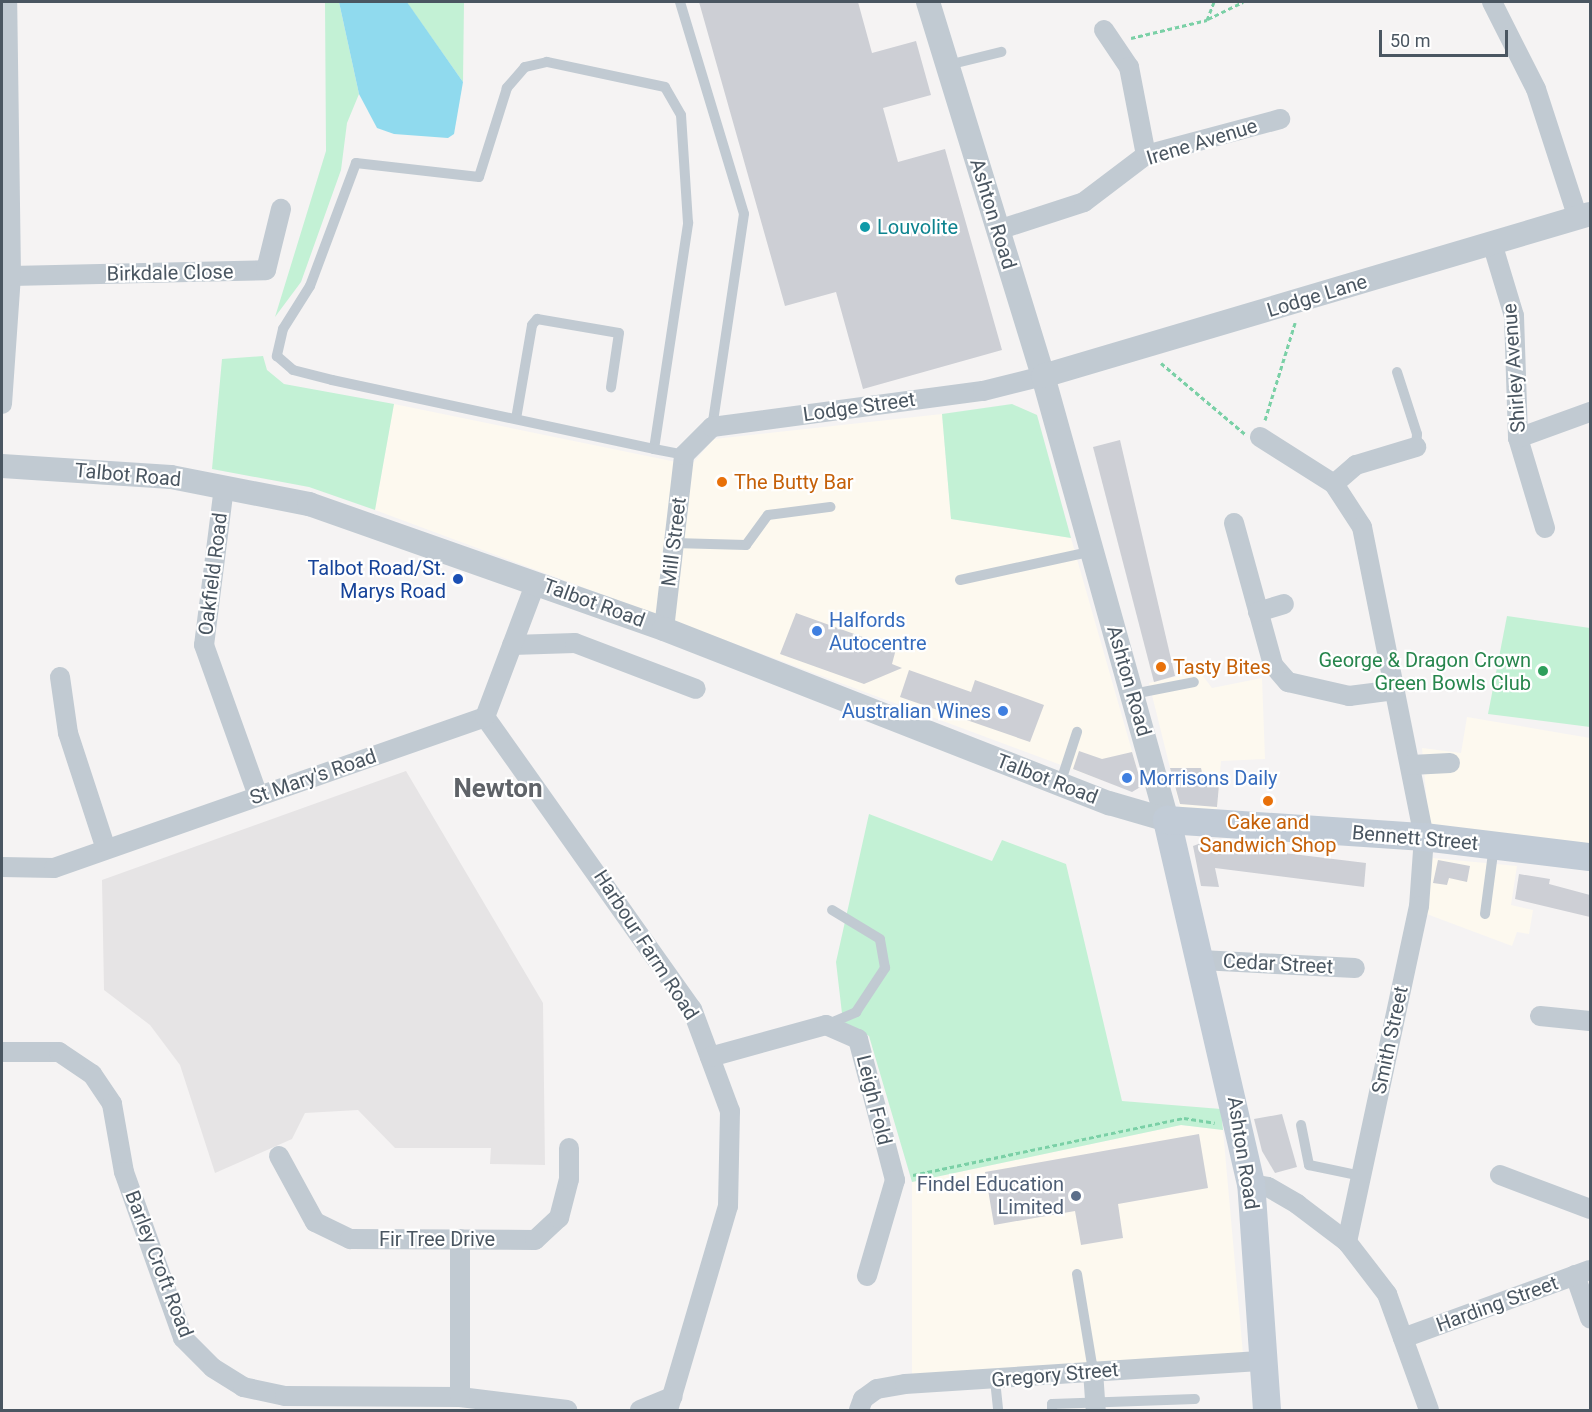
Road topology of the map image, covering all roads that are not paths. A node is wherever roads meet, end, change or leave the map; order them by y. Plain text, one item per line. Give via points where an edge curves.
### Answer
1 (7, 2) edge
2 (680, 2) edge
3 (928, 2) edge
4 (1492, 2) edge
5 (1104, 30) dead end
6 (1001, 52) dead end
7 (947, 65) junction
8 (1280, 119) dead end
9 (1146, 155) junction
10 (281, 209) dead end
11 (1584, 216) edge
12 (998, 230) junction
13 (1492, 243) junction
14 (6, 245) edge
15 (11, 276) junction
16 (1397, 372) dead end
17 (1043, 376) junction
18 (611, 387) dead end
19 (2, 404) edge
20 (1590, 412) edge
21 (516, 419) junction
22 (712, 427) junction
23 (1260, 437) road end
24 (1518, 438) junction
25 (1416, 447) joint
26 (654, 449) junction
27 (684, 455) junction
28 (2, 466) edge
29 (1334, 484) junction
30 (224, 487) junction
31 (830, 507) dead end
32 (1234, 523) dead end
33 (1545, 528) dead end
34 (674, 543) junction
35 (1093, 551) junction
36 (960, 580) dead end
37 (536, 582) junction
38 (1284, 604) dead end
39 (1258, 612) junction
40 (664, 629) junction
41 (512, 645) junction
42 (60, 677) dead end
43 (1194, 682) dead end
44 (696, 689) dead end
45 (1395, 690) junction
46 (1133, 694) junction
47 (485, 717) junction
48 (1077, 732) dead end
49 (1450, 763) dead end
50 (1411, 765) junction
51 (1060, 784) junction
52 (258, 796) junction
53 (1167, 820) junction
54 (1424, 837) junction
55 (1494, 845) junction
56 (106, 849) junction
57 (1590, 857) edge
58 (2, 867) edge
59 (832, 910) dead end
60 (1485, 914) dead end
61 (1201, 960) junction
62 (1354, 968) dead end
63 (1540, 1016) dead end
64 (1590, 1021) edge
65 (826, 1025) junction
66 (2, 1052) edge
67 (710, 1057) junction
68 (1301, 1125) dead end
69 (569, 1148) dead end
70 (279, 1156) dead end
71 (1500, 1175) dead end
72 (1361, 1176) junction
73 (1251, 1184) junction
74 (1590, 1209) edge
75 (460, 1239) junction
76 (1347, 1242) junction
77 (1583, 1273) edge
78 (1077, 1274) dead end
79 (867, 1276) dead end
80 (1590, 1318) edge
81 (1403, 1338) junction
82 (1263, 1361) junction
83 (1093, 1371) junction
84 (995, 1380) junction
85 (460, 1397) junction
86 (1195, 1400) dead end
87 (422, 1404) edge
88 (670, 1404) edge
89 (480, 1405) edge
90 (1096, 1407) edge
91 (567, 1410) edge
92 (640, 1410) edge
93 (859, 1410) edge
94 (998, 1410) edge
95 (1052, 1410) edge
96 (1267, 1410) edge
97 (1429, 1410) edge

1 - 14 street
2 - 22 lane via 744,214
3 - 7 street, Ashton Road
4 - 11 street via 1536,89
5 - 9 street via 1129,67
6 - 7 lane
7 - 12 street, Ashton Road
8 - 9 street, Irene Avenue
9 - 12 street, Irene Avenue via 1084,202
10 - 15 street, Birkdale Close via 266,270
11 - 13 street, Lodge Lane
12 - 17 street, Ashton Road
13 - 17 street, Lodge Lane
13 - 24 street, Shirley Avenue via 1514,316
14 - 15 street
15 - 19 street
16 - 25 lane via 1417,434
17 - 22 street, Lodge Street via 983,391
17 - 35 street, Ashton Road
18 - 21 lane via 619,333 537,319 532,325
20 - 24 street
21 - 26 lane
21 - 26 lane via 332,380 292,369 277,356 283,329 310,286 356,163 479,177 507,88 525,67 547,62 665,87 681,115 688,223
22 - 27 street
23 - 29 street
24 - 33 street, Shirley Avenue
25 - 29 street via 1356,465
26 - 27 lane
27 - 34 street, Mill Street
28 - 30 street, Talbot Road via 171,477
29 - 45 street, Smith Street via 1362,527
30 - 37 street, Talbot Road via 309,504
30 - 52 street, Oakfield Road via 204,645
31 - 34 lane via 768,515 746,545
32 - 39 street
34 - 40 street, Mill Street
35 - 36 lane
35 - 46 street, Ashton Road
37 - 40 street, Talbot Road
37 - 41 street
38 - 39 street
39 - 45 street via 1273,665 1288,682 1349,696
40 - 51 street, Talbot Road
41 - 44 street via 575,643
41 - 47 street
42 - 56 street via 68,734
43 - 46 lane
45 - 50 street, Smith Street
46 - 53 street, Ashton Road
47 - 52 street, St Mary's Road
47 - 67 street, Harbour Farm Road via 692,1009
48 - 51 lane
49 - 50 street
50 - 54 street, Smith Street
51 - 53 street, Talbot Road
52 - 56 street, St Mary's Road
53 - 54 main road, Bennett Street
53 - 61 main road, Ashton Road
54 - 55 main road, Bennett Street
54 - 72 street, Smith Street via 1419,906
55 - 57 main road, Bennett Street
55 - 60 lane
56 - 58 street, St Mary's Road via 54,868
59 - 65 lane via 880,939 885,968 856,1012
61 - 62 street, Cedar Street
61 - 73 main road, Ashton Road via 1240,1120
63 - 64 street
65 - 67 street
65 - 79 street, Leigh Fold via 858,1039 895,1180
66 - 87 street, Barley Croft Road via 59,1052 92,1074 112,1104 124,1172 183,1338 213,1368 243,1387 285,1396
67 - 88 street, Harbour Farm Road via 730,1111 728,1206
68 - 72 lane via 1309,1165
69 - 75 street, Fir Tree Drive via 569,1179 559,1218 535,1240
70 - 75 street, Fir Tree Drive via 315,1222 350,1239
71 - 74 street
72 - 76 street, Smith Street
73 - 76 street via 1268,1187 1297,1204
73 - 82 main road, Ashton Road
75 - 85 street
76 - 81 street via 1387,1294
77 - 80 street
77 - 81 street, Harding Street
78 - 83 lane
81 - 97 street
82 - 83 street, Gregory Street
82 - 96 main road, Ashton Road
83 - 84 street, Gregory Street
83 - 90 street
84 - 93 street, Gregory Street via 878,1389 863,1399
84 - 94 lane
85 - 87 street, Barley Croft Road
85 - 89 street, Barley Croft Road
86 - 90 lane
88 - 92 street
89 - 91 street, Barley Croft Road
90 - 95 lane via 1052,1404

